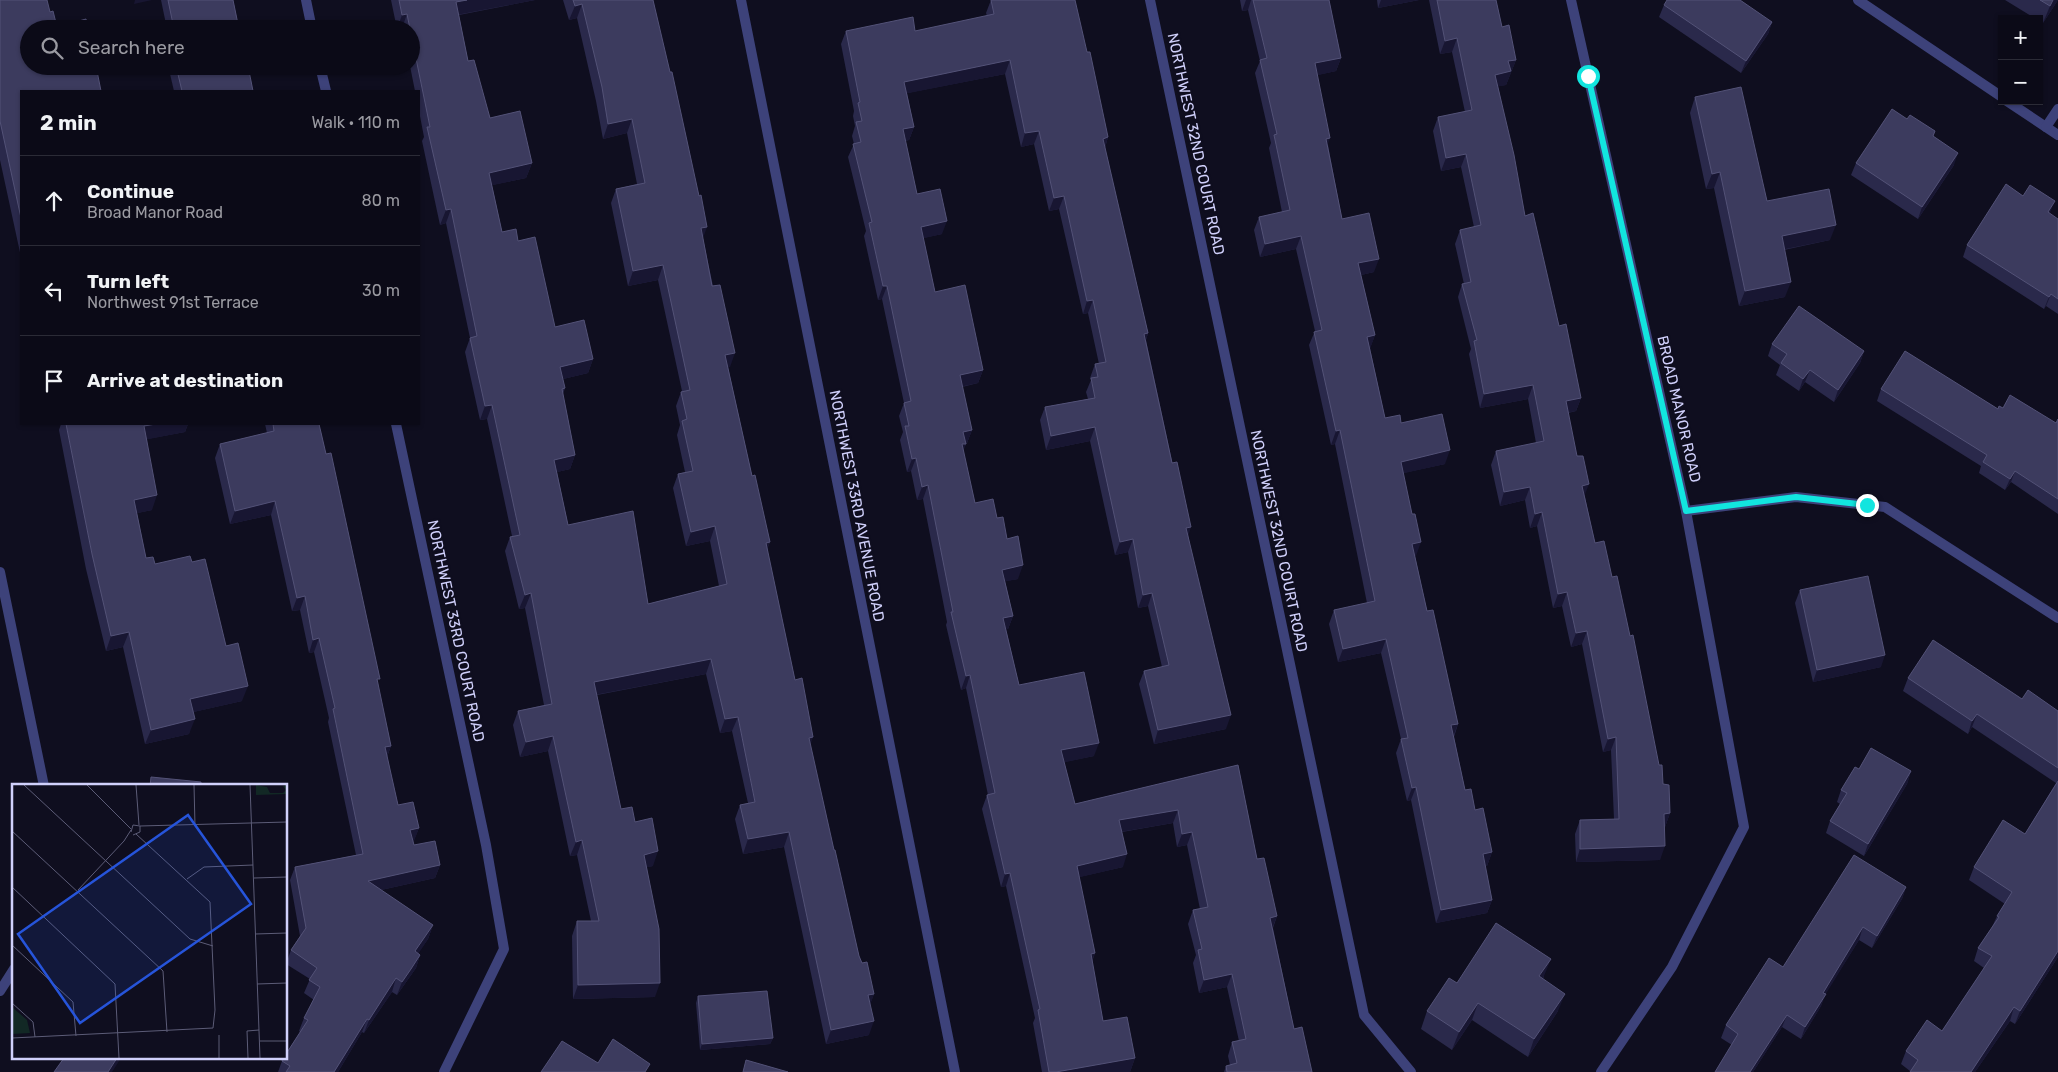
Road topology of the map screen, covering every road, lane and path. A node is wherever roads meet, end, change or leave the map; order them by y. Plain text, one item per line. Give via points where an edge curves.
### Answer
1 (306, 0) edge
2 (741, 0) edge
3 (1150, 0) edge
4 (1571, 0) edge
5 (1858, 0) edge
6 (310, 20) edge
7 (322, 75) edge
8 (326, 90) edge
9 (1998, 94) edge
10 (2013, 105) edge
11 (2058, 109) edge
12 (2046, 128) junction
13 (2058, 135) edge
14 (396, 425) edge
15 (1686, 511) junction
16 (0, 572) edge
17 (2058, 618) edge
18 (44, 784) edge
19 (12, 972) edge
20 (0, 990) edge
21 (444, 1072) edge
22 (955, 1072) edge
23 (1411, 1072) edge
24 (1602, 1072) edge

1 - 6 street
2 - 22 street, NORTHWEST 33RD AVENUE ROAD
3 - 23 street, NORTHWEST 32ND COURT ROAD via 1364,1015
4 - 15 street, BROAD MANOR ROAD
5 - 9 street
7 - 8 street
10 - 12 street
11 - 12 street
12 - 13 street
14 - 21 street, NORTHWEST 33RD COURT ROAD via 486,845 504,949
15 - 17 street via 1796,497 1885,508
15 - 24 street, BROAD MANOR ROAD via 1744,827 1672,967
16 - 18 street
19 - 20 street

